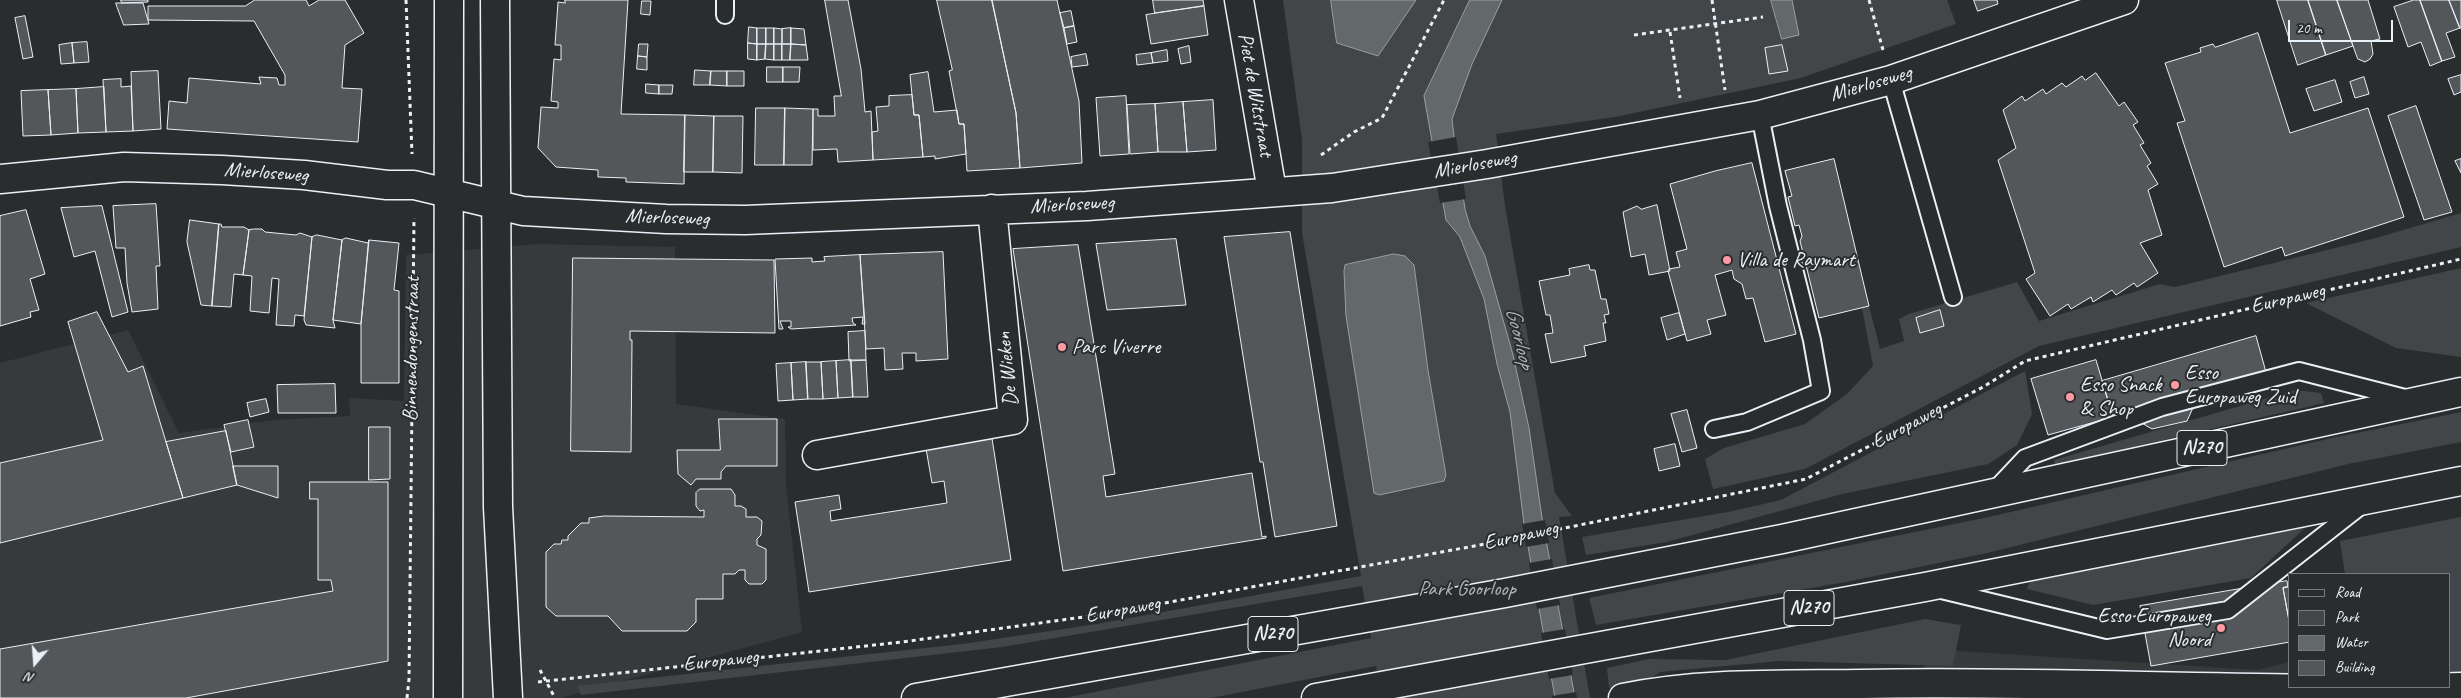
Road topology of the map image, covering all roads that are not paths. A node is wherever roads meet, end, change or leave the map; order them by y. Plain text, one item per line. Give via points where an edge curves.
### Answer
1 (449, 0) edge
2 (495, 0) edge
3 (1239, 0) edge
4 (2124, 0) edge
5 (1891, 80) junction
6 (1760, 115) junction
7 (0, 178) edge
8 (1272, 191) junction
9 (447, 192) junction
10 (496, 203) junction
11 (992, 209) junction
12 (1953, 297) dead end
13 (2461, 392) edge
14 (2414, 400) junction
15 (1714, 428) dead end
16 (816, 455) dead end
17 (2461, 481) edge
18 (1990, 496) junction
19 (2368, 499) junction
20 (1925, 586) junction
21 (2451, 688) edge
22 (2390, 694) edge
23 (448, 698) edge
24 (508, 698) edge
25 (916, 698) edge
26 (1316, 698) edge
27 (1623, 698) edge

1 - 9 main road, Binnendongenstraat
2 - 10 main road
3 - 8 main road, Piet de Witstraat
4 - 5 main road, Mierloseweg
5 - 6 main road, Mierloseweg
5 - 12 lane
6 - 8 main road, Mierloseweg via 1487,164 1332,188
6 - 15 lane via 1821,391 1747,422
7 - 9 main road, Mierloseweg via 124,167 304,175 414,185
8 - 11 main road, Mierloseweg via 1087,206
9 - 10 main road, Mierloseweg
9 - 23 main road, Binnendongenstraat
10 - 11 main road, Mierloseweg via 523,211 563,214 745,220
10 - 24 main road via 498,507
11 - 16 main road, De Wieken via 1013,420
13 - 14 main road, N270
14 - 18 main road, N270
14 - 18 lane via 2299,371 2162,407 2024,458
17 - 19 main road, N270
18 - 25 main road, N270 via 1505,593
19 - 20 main road, N270
19 - 20 lane via 2228,610 2107,630
20 - 26 main road, N270
21 - 22 main road
22 - 27 main road via 1925,683 1778,684 1659,691

